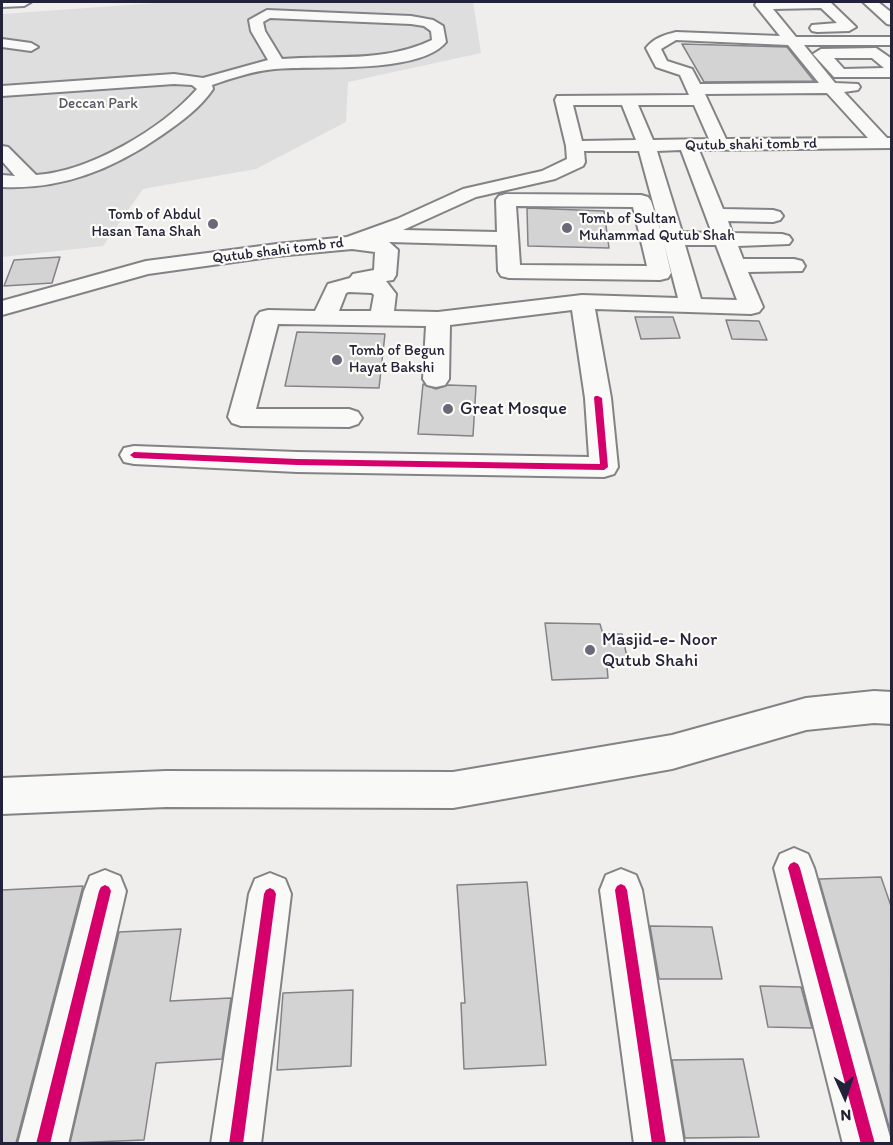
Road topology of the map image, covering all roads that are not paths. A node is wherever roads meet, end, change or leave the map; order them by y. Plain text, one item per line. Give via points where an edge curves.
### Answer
1 (24, 2) edge
2 (870, 2) edge
3 (2, 3) edge
4 (891, 21) edge
5 (849, 27) junction
6 (891, 27) edge
7 (783, 28) junction
8 (798, 41) junction
9 (891, 41) edge
10 (2, 44) edge
11 (31, 47) dead end
12 (888, 61) edge
13 (824, 62) junction
14 (277, 63) junction
15 (891, 72) edge
16 (203, 84) junction
17 (836, 87) junction
18 (891, 87) edge
19 (2, 91) edge
20 (697, 94) junction
21 (628, 100) junction
22 (887, 143) edge
23 (720, 145) junction
24 (575, 146) junction
25 (647, 146) junction
26 (688, 146) junction
27 (2, 151) edge
28 (2, 181) edge
29 (32, 182) junction
30 (715, 215) junction
31 (772, 216) dead end
32 (651, 238) junction
33 (358, 239) junction
34 (507, 239) junction
35 (675, 239) junction
36 (724, 239) junction
37 (782, 240) dead end
38 (734, 265) junction
39 (794, 266) dead end
40 (360, 285) junction
41 (582, 302) junction
42 (692, 306) junction
43 (2, 308) edge
44 (324, 318) junction
45 (382, 318) junction
46 (438, 319) junction
47 (436, 379) dead end
48 (349, 418) dead end
49 (134, 455) dead end
50 (891, 708) edge
51 (2, 796) edge
52 (794, 868) dead end
53 (621, 890) dead end
54 (105, 891) dead end
55 (270, 894) dead end
56 (43, 1143) edge
57 (236, 1143) edge
58 (659, 1143) edge
59 (868, 1143) edge

1 - 3 street
2 - 4 street
5 - 6 street
5 - 7 street
5 - 7 street via 825,4 762,4
7 - 8 street
8 - 9 street
8 - 13 street
8 - 17 street
8 - 20 street via 676,36 653,48 661,64 686,72
10 - 11 street
12 - 13 street via 876,53 821,54
13 - 15 street via 840,74
13 - 17 street
14 - 14 street via 382,60 429,48 439,42 440,36 438,29 428,23 411,20 267,14 256,20 258,31
14 - 16 street via 251,67
16 - 19 street via 174,79
16 - 29 street via 205,90 197,99 102,165 75,175
17 - 18 street
17 - 20 street
17 - 22 street
20 - 21 street
20 - 23 street
21 - 24 street via 563,100
21 - 25 street
22 - 23 street, Qutub shahi tomb rd
23 - 26 street, Qutub shahi tomb rd
24 - 25 street, Qutub shahi tomb rd
24 - 33 street, Qutub shahi tomb rd via 576,162 548,175 470,193
25 - 26 street, Qutub shahi tomb rd
25 - 35 street
26 - 30 street
27 - 29 street
28 - 29 street
30 - 31 street
30 - 36 street
32 - 34 street via 641,201 506,200
32 - 34 street via 660,273 508,271
32 - 35 street
33 - 34 street
33 - 40 street via 387,250 385,276 361,279
33 - 43 street, Qutub shahi tomb rd via 146,268
35 - 36 street
35 - 42 street
36 - 37 street
36 - 38 street
38 - 39 street
38 - 42 street via 751,308
40 - 44 street via 336,289
40 - 45 street via 378,286 385,294
41 - 42 street
41 - 46 street
41 - 49 street via 598,398 604,467
44 - 45 street
44 - 48 street via 268,317 241,417
45 - 46 street
46 - 47 street
50 - 51 street via 806,714 672,752 453,790 166,789
52 - 59 street
53 - 58 street
54 - 56 street
55 - 57 street

